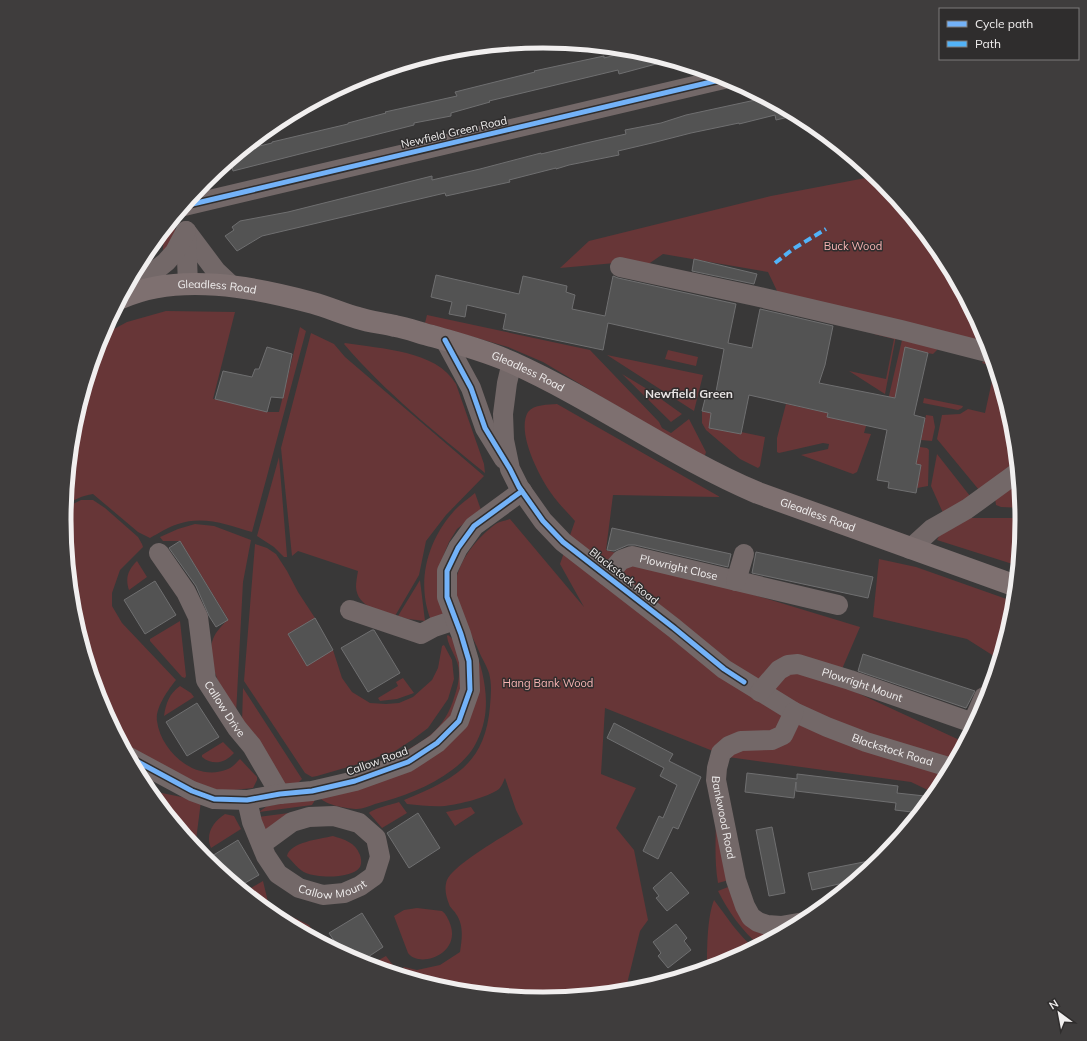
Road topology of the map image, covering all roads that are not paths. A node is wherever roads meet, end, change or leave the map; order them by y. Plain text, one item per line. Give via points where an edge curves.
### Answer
1 (716, 81) edge
2 (191, 205) edge
3 (185, 213) edge
4 (186, 231) junction
5 (620, 267) dead end
6 (188, 284) junction
7 (233, 287) junction
8 (131, 290) edge
9 (129, 295) edge
10 (445, 340) junction
11 (984, 351) edge
12 (512, 362) junction
13 (510, 469) junction
14 (1014, 475) edge
15 (522, 490) junction
16 (910, 549) junction
17 (159, 553) dead end
18 (744, 554) dead end
19 (607, 576) junction
20 (736, 581) junction
21 (1012, 584) edge
22 (838, 605) dead end
23 (350, 610) dead end
24 (456, 620) junction
25 (760, 692) junction
26 (794, 712) junction
27 (970, 722) edge
28 (137, 761) edge
29 (947, 766) edge
30 (280, 794) junction
31 (247, 800) junction
32 (262, 844) junction
33 (788, 925) edge

1 - 2 street, Newfield Green Road
3 - 4 street
4 - 6 street
4 - 7 street via 216,271
4 - 8 street via 175,252 166,262
5 - 11 street via 755,296
6 - 7 main road, Gleadless Road
6 - 9 main road, Gleadless Road via 153,287
7 - 10 main road, Gleadless Road via 272,293 360,319
10 - 12 main road, Gleadless Road
10 - 13 street via 471,388 485,428
12 - 13 street, Blackstock Road via 504,414 504,440
12 - 16 main road, Gleadless Road via 566,389 723,478
13 - 15 street, Blackstock Road
14 - 16 street via 932,529
15 - 19 street, Blackstock Road via 543,521 563,542
15 - 24 street, Callow Road via 474,526 458,548 447,571 447,597
16 - 21 main road, Gleadless Road
17 - 30 street, Callow Drive via 186,592 198,617 206,680 237,728 252,746
18 - 20 street
19 - 20 street, Plowright Close via 621,560 632,556
19 - 25 street, Blackstock Road via 724,669
20 - 22 street, Plowright Close
23 - 24 street via 421,634
24 - 30 street, Callow Road via 468,661 470,690 458,721 437,743 408,762 355,781 312,791
25 - 26 street, Blackstock Road
25 - 27 street, Plowright Mount via 779,670 788,665 798,664
26 - 29 street, Blackstock Road via 866,742
26 - 33 street, Bankwood Road via 783,735 772,740 742,741 729,746 721,753 716,780 736,880 745,906 751,917 758,922
28 - 31 street, Callow Road via 192,791 214,799
30 - 31 street, Callow Road
31 - 32 street, Callow Mount via 252,822
32 - 32 street, Callow Mount via 266,856 278,874 299,888 323,895 344,893 360,886 374,876 380,857 376,838 358,823 334,816 309,817 292,822

